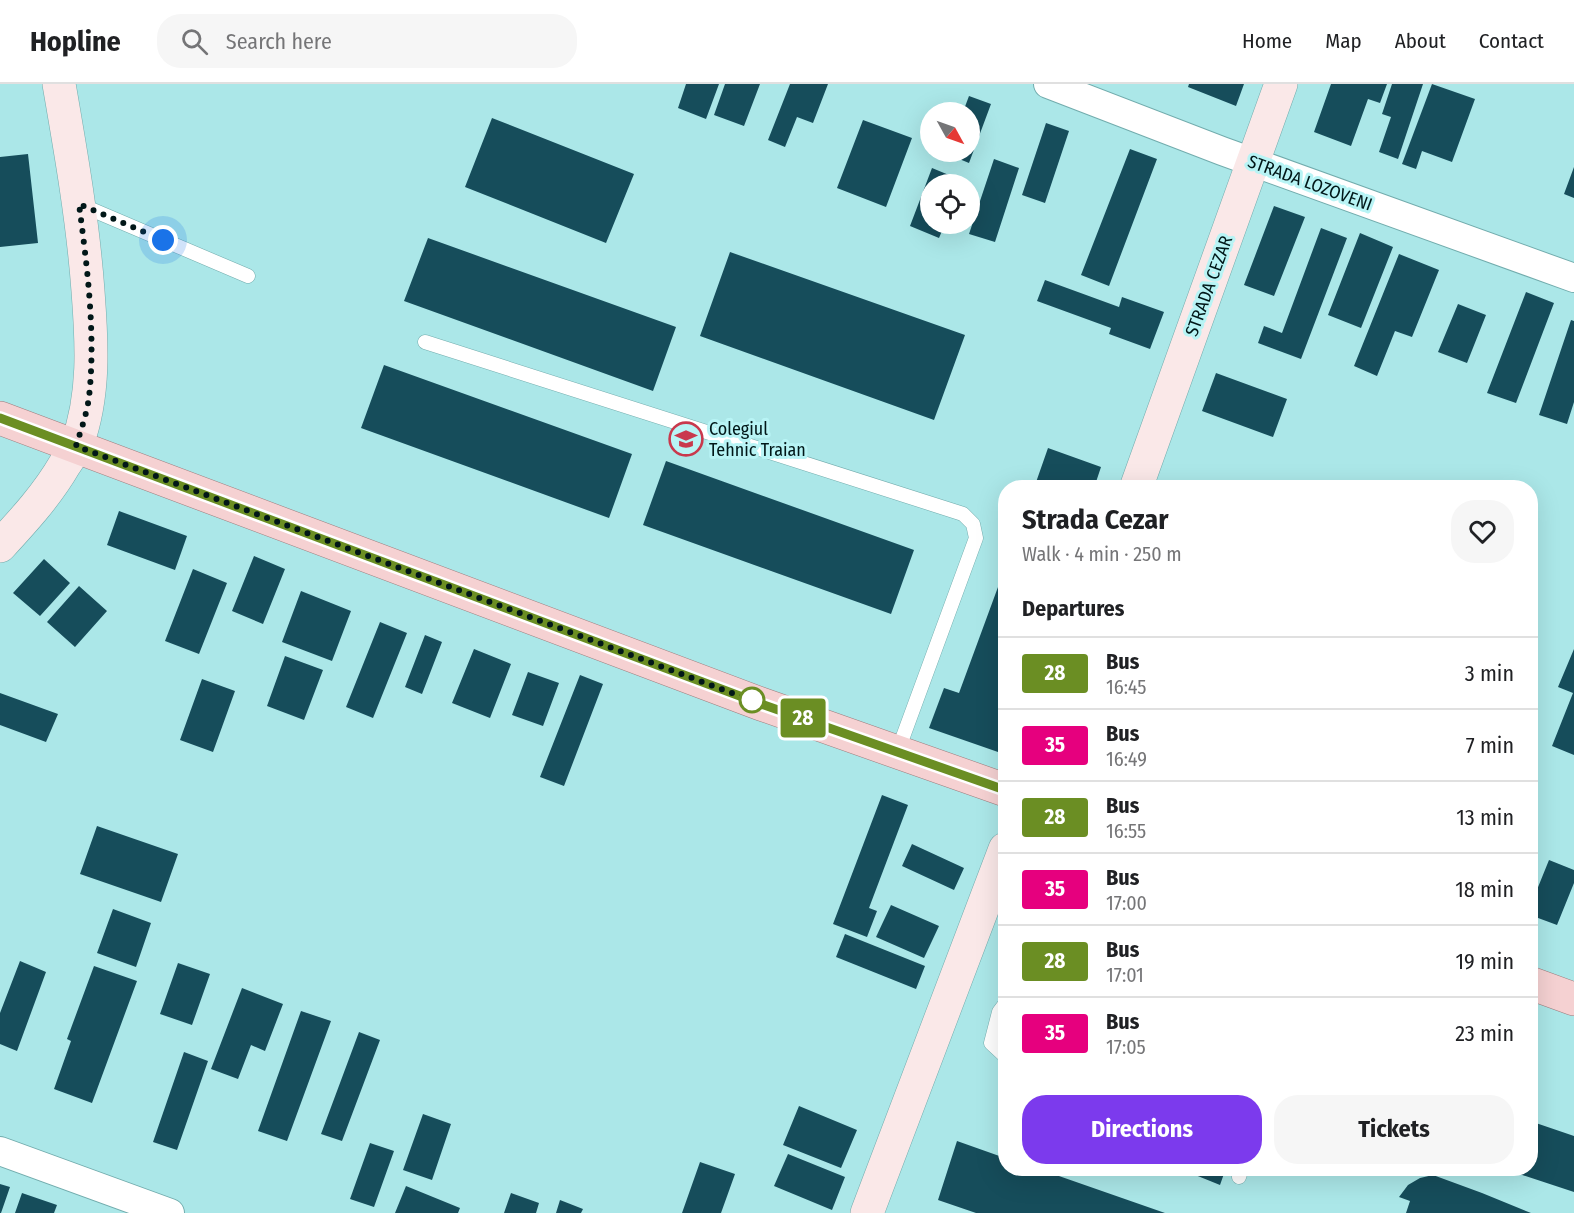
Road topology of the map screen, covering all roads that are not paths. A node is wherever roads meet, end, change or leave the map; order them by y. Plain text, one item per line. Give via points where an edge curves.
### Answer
1 (59, 84) edge
2 (1048, 84) edge
3 (1281, 84) edge
4 (1254, 163) junction
5 (79, 204) junction
6 (248, 276) dead end
7 (1574, 278) edge
8 (425, 342) dead end
9 (0, 417) edge
10 (76, 446) junction
11 (1139, 480) edge
12 (0, 546) edge
13 (897, 753) junction
14 (998, 788) edge
15 (998, 867) edge
16 (1538, 986) edge
17 (1574, 999) edge
18 (998, 1016) edge
19 (998, 1050) edge
20 (0, 1150) edge
21 (170, 1213) edge
22 (867, 1213) edge

1 - 5 street
2 - 4 street, STRADA LOZOVENI
3 - 4 street, STRADA CEZAR
4 - 7 street, STRADA LOZOVENI
4 - 11 street, STRADA CEZAR
5 - 6 lane
5 - 10 street via 92,363
8 - 13 lane via 963,514 973,524 976,538
9 - 10 main road
10 - 12 street via 34,509
10 - 13 main road
13 - 14 main road
15 - 22 street
16 - 17 main road
18 - 19 lane via 991,1043
20 - 21 street

